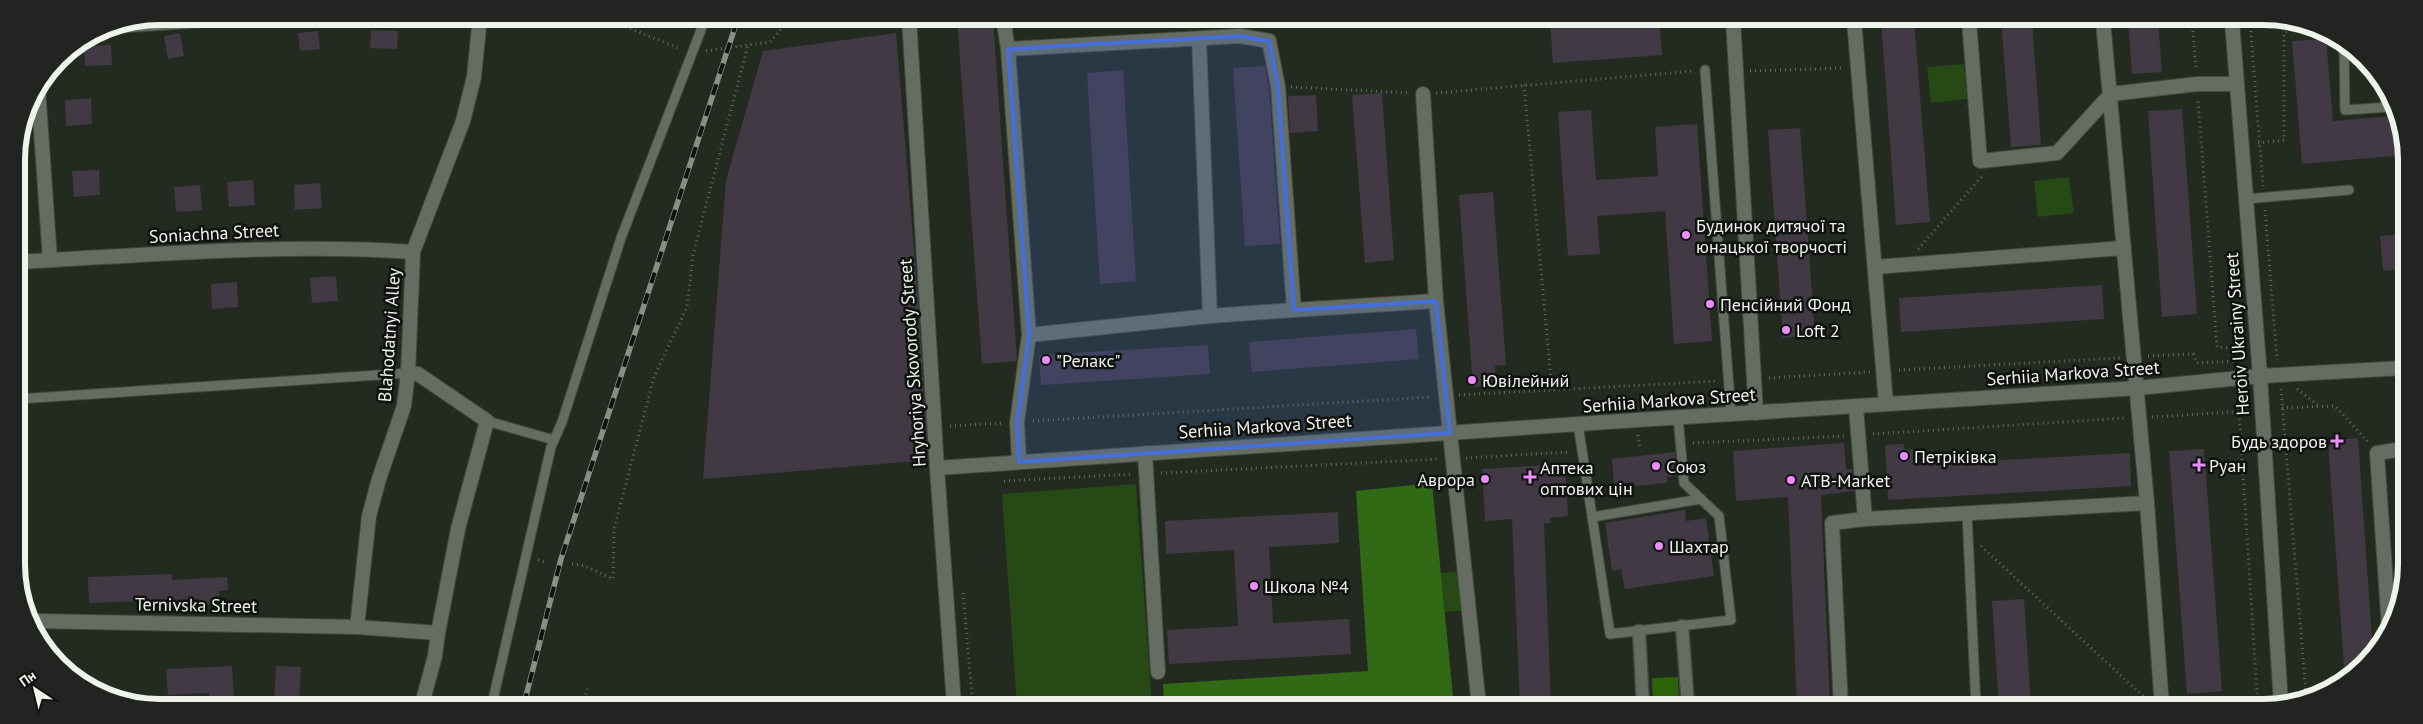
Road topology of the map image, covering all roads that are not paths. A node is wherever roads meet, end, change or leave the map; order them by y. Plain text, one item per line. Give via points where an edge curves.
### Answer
1 (479, 25) edge
2 (703, 25) edge
3 (909, 25) edge
4 (1004, 25) edge
5 (1733, 25) edge
6 (1854, 25) edge
7 (1969, 25) edge
8 (2103, 25) edge
9 (2232, 25) edge
10 (1198, 39) junction
11 (1008, 49) junction
12 (2344, 52) edge
13 (1704, 70) road end
14 (2236, 84) junction
15 (1423, 94) road end
16 (2110, 94) junction
17 (39, 100) edge
18 (2387, 106) edge
19 (2349, 190) dead end
20 (2246, 199) junction
21 (2123, 248) junction
22 (413, 252) junction
23 (50, 260) junction
24 (25, 262) edge
25 (1875, 267) junction
26 (1436, 302) junction
27 (1294, 310) junction
28 (1210, 316) junction
29 (1029, 335) junction
30 (2398, 368) edge
31 (408, 374) junction
32 (2260, 376) junction
33 (2138, 388) junction
34 (25, 398) edge
35 (1886, 404) junction
36 (1856, 407) junction
37 (1756, 413) junction
38 (1731, 414) junction
39 (1678, 417) junction
40 (487, 421) junction
41 (1578, 424) junction
42 (1450, 432) junction
43 (554, 440) junction
44 (2398, 450) edge
45 (1146, 453) junction
46 (1019, 462) junction
47 (937, 468) junction
48 (1700, 499) junction
49 (2147, 503) junction
50 (1967, 514) junction
51 (1592, 517) junction
52 (1865, 519) junction
53 (2388, 616) edge
54 (38, 621) edge
55 (1682, 626) junction
56 (357, 627) junction
57 (1639, 631) junction
58 (438, 633) junction
59 (1158, 672) dead end
60 (2282, 697) edge
61 (423, 699) edge
62 (493, 699) edge
63 (954, 699) edge
64 (1478, 699) edge
65 (1643, 699) edge
66 (1687, 699) edge
67 (1841, 699) edge
68 (1976, 699) edge
69 (2161, 699) edge

1 - 22 street, Blahodatnyi Alley via 474,76 463,121
2 - 43 lane via 621,238
3 - 47 street, Hryhoriya Skovorody Street
4 - 11 street
5 - 37 street
6 - 25 street
7 - 16 street via 1980,161 2057,153
8 - 16 street
9 - 14 street, Heroiv Ukrainy Street
10 - 11 street
10 - 27 street via 1240,36 1270,41 1278,86
10 - 28 street
11 - 29 street
12 - 18 lane via 2345,110
13 - 38 lane
14 - 16 street via 2197,84
14 - 20 street, Heroiv Ukrainy Street
15 - 26 street
16 - 21 street
17 - 23 street
19 - 20 lane
20 - 32 street, Heroiv Ukrainy Street
21 - 25 street
21 - 33 street
22 - 23 street, Soniachna Street via 268,249
22 - 31 street, Blahodatnyi Alley
23 - 24 street, Soniachna Street
25 - 35 street
26 - 27 street
26 - 42 street
27 - 28 street
28 - 29 street
29 - 46 street via 1016,422
30 - 32 street, Serhiia Markova Street
31 - 34 lane
31 - 40 street via 418,374
31 - 56 street, Blahodatnyi Alley via 404,406 369,516
32 - 33 street, Serhiia Markova Street
32 - 60 street, Heroiv Ukrainy Street
33 - 35 street, Serhiia Markova Street
33 - 49 street
35 - 36 street, Serhiia Markova Street
36 - 37 street, Serhiia Markova Street
36 - 52 street
37 - 38 street, Serhiia Markova Street
38 - 39 street, Serhiia Markova Street
39 - 41 street, Serhiia Markova Street
39 - 48 lane via 1684,483
40 - 43 lane
40 - 58 street via 458,530
41 - 42 street, Serhiia Markova Street
41 - 51 lane
42 - 45 street, Serhiia Markova Street
42 - 64 street
43 - 62 lane
44 - 53 street via 2377,453
45 - 46 street, Serhiia Markova Street
45 - 59 street
46 - 47 street, Serhiia Markova Street
47 - 63 street, Hryhoriya Skovorody Street
48 - 51 lane
48 - 55 lane via 1719,516 1731,620
49 - 50 street
49 - 69 street
50 - 52 street
50 - 68 lane
51 - 57 lane via 1610,634
52 - 67 street via 1832,523
54 - 56 street, Ternivska Street
55 - 57 lane
55 - 66 street
56 - 58 street
57 - 65 street
58 - 61 street

